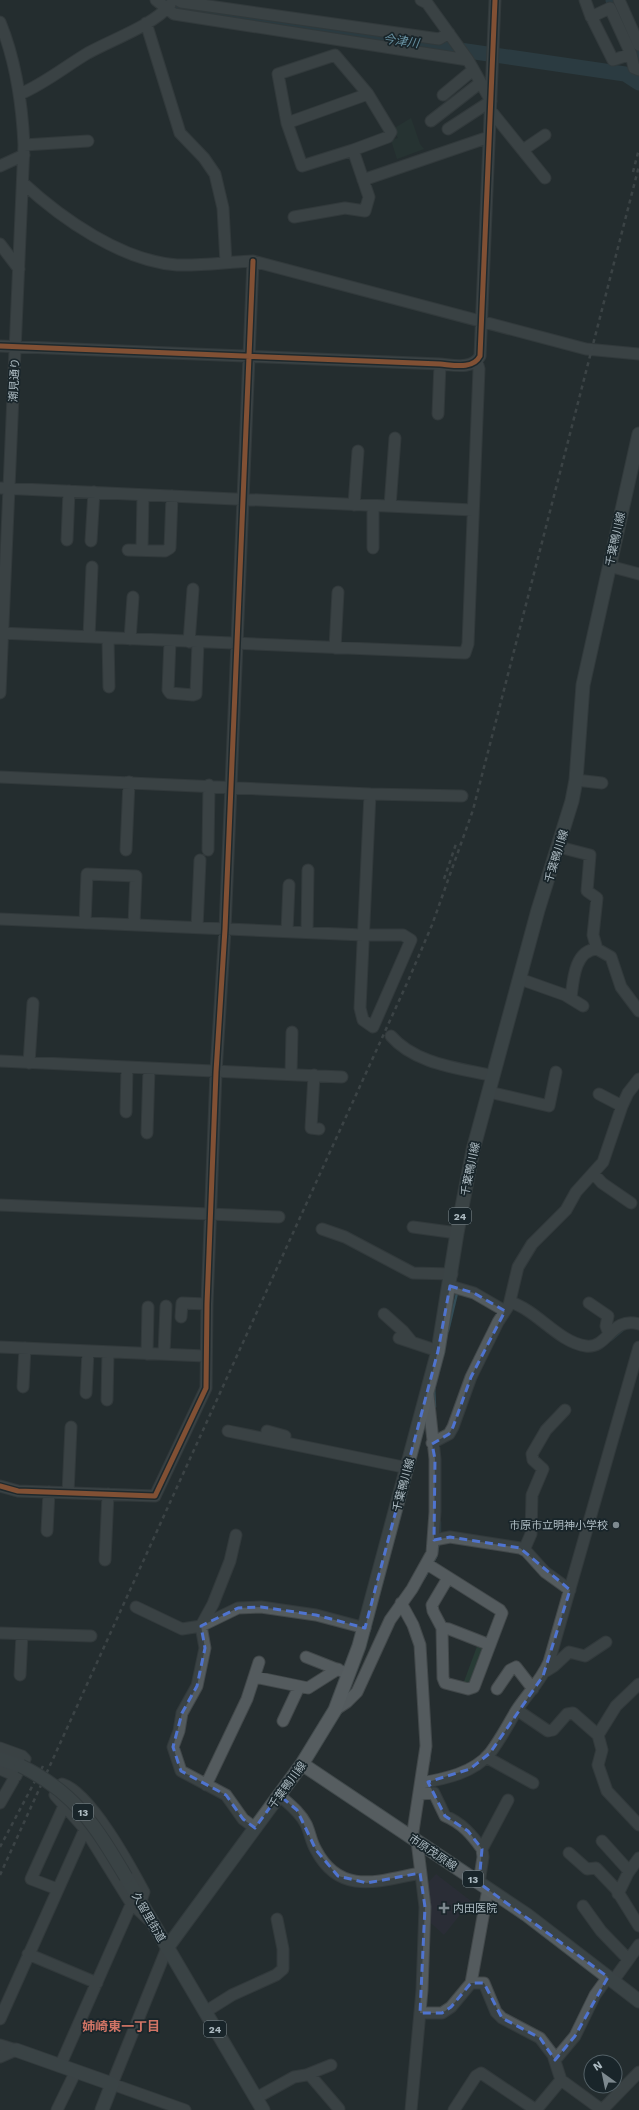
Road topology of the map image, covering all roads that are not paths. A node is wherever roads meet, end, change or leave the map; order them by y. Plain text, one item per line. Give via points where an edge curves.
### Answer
1 (156, 0) edge
2 (174, 0) edge
3 (178, 0) edge
4 (421, 0) edge
5 (495, 0) edge
6 (585, 0) edge
7 (619, 0) edge
8 (166, 10) junction
9 (591, 17) junction
10 (0, 22) edge
11 (146, 23) junction
12 (620, 30) junction
13 (449, 33) junction
14 (603, 39) junction
15 (639, 45) edge
16 (631, 54) junction
17 (470, 65) junction
18 (639, 70) edge
19 (480, 83) junction
20 (20, 94) junction
21 (368, 94) junction
22 (443, 95) dead end
23 (491, 106) junction
24 (431, 121) dead end
25 (287, 123) junction
26 (448, 129) dead end
27 (545, 135) dead end
28 (489, 137) junction
29 (88, 141) dead end
30 (24, 150) junction
31 (353, 150) junction
32 (523, 150) junction
33 (0, 166) edge
34 (545, 178) dead end
35 (363, 180) junction
36 (23, 183) junction
37 (294, 217) dead end
38 (0, 244) edge
39 (253, 261) junction
40 (226, 262) junction
41 (19, 268) junction
42 (482, 322) junction
43 (0, 346) edge
44 (16, 346) junction
45 (639, 354) edge
46 (249, 355) junction
47 (477, 362) junction
48 (440, 364) junction
49 (438, 414) dead end
50 (639, 434) edge
51 (395, 438) dead end
52 (358, 451) dead end
53 (5, 489) edge
54 (69, 491) junction
55 (94, 492) junction
56 (143, 495) junction
57 (172, 496) junction
58 (243, 499) junction
59 (354, 505) junction
60 (373, 506) junction
61 (390, 506) junction
62 (473, 510) junction
63 (67, 540) dead end
64 (91, 541) dead end
65 (373, 548) dead end
66 (128, 550) dead end
67 (142, 550) junction
68 (609, 566) junction
69 (92, 567) dead end
70 (639, 574) edge
71 (193, 589) dead end
72 (338, 592) dead end
73 (133, 597) dead end
74 (1, 633) edge
75 (89, 637) junction
76 (108, 638) junction
77 (130, 639) junction
78 (170, 641) junction
79 (194, 642) junction
80 (236, 644) junction
81 (336, 648) junction
82 (108, 687) dead end
83 (0, 693) edge
84 (0, 777) edge
85 (576, 780) junction
86 (129, 782) junction
87 (602, 783) dead end
88 (209, 785) junction
89 (230, 786) junction
90 (370, 794) junction
91 (462, 796) dead end
92 (559, 848) junction
93 (126, 850) dead end
94 (208, 850) dead end
95 (200, 860) dead end
96 (308, 870) dead end
97 (289, 885) dead end
98 (0, 919) edge
99 (85, 923) junction
100 (134, 925) junction
101 (197, 928) junction
102 (225, 929) junction
103 (287, 931) junction
104 (306, 932) junction
105 (363, 935) junction
106 (596, 949) junction
107 (520, 979) junction
108 (571, 998) junction
109 (33, 1003) dead end
110 (638, 1005) edge
111 (583, 1006) dead end
112 (292, 1032) dead end
113 (391, 1036) dead end
114 (0, 1061) edge
115 (29, 1063) junction
116 (127, 1067) junction
117 (149, 1068) junction
118 (216, 1072) junction
119 (556, 1072) dead end
120 (291, 1074) junction
121 (314, 1075) junction
122 (493, 1076) junction
123 (342, 1077) dead end
124 (639, 1079) edge
125 (489, 1092) junction
126 (599, 1094) dead end
127 (622, 1106) junction
128 (126, 1112) dead end
129 (319, 1129) dead end
130 (147, 1132) dead end
131 (593, 1173) junction
132 (631, 1203) dead end
133 (0, 1205) edge
134 (210, 1214) junction
135 (279, 1217) dead end
136 (414, 1227) dead end
137 (322, 1229) dead end
138 (457, 1233) junction
139 (451, 1280) junction
140 (589, 1303) dead end
141 (207, 1304) junction
142 (166, 1306) dead end
143 (507, 1306) junction
144 (148, 1307) dead end
145 (384, 1314) dead end
146 (181, 1317) dead end
147 (639, 1324) edge
148 (609, 1334) junction
149 (399, 1338) dead end
150 (412, 1342) junction
151 (0, 1347) edge
152 (639, 1347) edge
153 (25, 1348) junction
154 (88, 1351) junction
155 (438, 1351) junction
156 (108, 1352) junction
157 (148, 1354) junction
158 (164, 1354) junction
159 (205, 1356) junction
160 (635, 1373) edge
161 (23, 1387) dead end
162 (428, 1392) junction
163 (86, 1393) dead end
164 (107, 1400) dead end
165 (565, 1410) dead end
166 (71, 1427) dead end
167 (228, 1431) dead end
168 (267, 1431) dead end
169 (432, 1443) junction
170 (308, 1448) junction
171 (408, 1468) junction
172 (0, 1486) edge
173 (48, 1492) junction
174 (68, 1493) junction
175 (108, 1494) junction
176 (47, 1531) dead end
177 (236, 1535) dead end
178 (434, 1540) junction
179 (524, 1550) junction
180 (105, 1560) dead end
181 (426, 1564) junction
182 (448, 1578) junction
183 (570, 1590) junction
184 (401, 1603) junction
185 (136, 1607) dead end
186 (201, 1626) junction
187 (365, 1628) junction
188 (442, 1628) junction
189 (0, 1633) edge
190 (22, 1634) junction
191 (91, 1636) dead end
192 (606, 1642) dead end
193 (490, 1645) junction
194 (306, 1657) dead end
195 (259, 1662) dead end
196 (546, 1671) junction
197 (344, 1672) junction
198 (20, 1675) dead end
199 (255, 1677) junction
200 (639, 1684) edge
201 (299, 1687) junction
202 (497, 1689) dead end
203 (533, 1689) junction
204 (335, 1710) junction
205 (517, 1710) junction
206 (284, 1721) dead end
207 (598, 1735) junction
208 (0, 1748) edge
209 (486, 1757) junction
210 (0, 1759) edge
211 (302, 1764) junction
212 (0, 1769) edge
213 (19, 1769) junction
214 (533, 1784) dead end
215 (206, 1785) junction
216 (420, 1788) junction
217 (280, 1795) junction
218 (508, 1800) dead end
219 (0, 1803) edge
220 (64, 1806) junction
221 (639, 1825) edge
222 (255, 1828) junction
223 (85, 1829) junction
224 (415, 1840) junction
225 (602, 1841) dead end
226 (482, 1849) junction
227 (569, 1853) dead end
228 (639, 1858) edge
229 (629, 1871) junction
230 (420, 1873) junction
231 (484, 1886) junction
232 (57, 1890) junction
233 (618, 1894) junction
234 (136, 1901) junction
235 (583, 1906) dead end
236 (277, 1919) dead end
237 (639, 1926) edge
238 (639, 1945) edge
239 (167, 1948) junction
240 (28, 1954) junction
241 (628, 1959) junction
242 (611, 1979) junction
243 (97, 1983) junction
244 (471, 1983) junction
245 (639, 2001) edge
246 (205, 2012) junction
247 (420, 2013) junction
248 (0, 2019) edge
249 (0, 2045) edge
250 (16, 2050) junction
251 (0, 2057) edge
252 (555, 2060) junction
253 (331, 2065) dead end
254 (60, 2066) junction
255 (76, 2071) junction
256 (639, 2072) edge
257 (310, 2074) junction
258 (561, 2080) junction
259 (112, 2084) junction
260 (256, 2098) junction
261 (339, 2109) edge
262 (58, 2110) edge
263 (102, 2110) edge
264 (185, 2110) edge
265 (263, 2110) edge
266 (411, 2110) edge
267 (454, 2110) edge
268 (536, 2110) edge
269 (602, 2110) edge

1 - 8 street
2 - 8 street
3 - 13 street via 439,39
4 - 13 street via 427,3
5 - 23 street
6 - 9 street
7 - 15 street
8 - 11 street
8 - 17 street via 174,14
9 - 12 street via 610,8
9 - 14 street
10 - 20 street, 潮見通り via 10,50
11 - 20 street
11 - 40 street via 180,133 204,158 215,174 223,208
12 - 14 street
12 - 16 street
13 - 17 street
14 - 16 street via 613,60
16 - 18 street via 634,68
17 - 19 street
17 - 22 street
19 - 23 street
19 - 24 street
20 - 30 street, 潮見通り
21 - 25 street
21 - 25 street via 336,55 278,74
21 - 31 street via 391,132 388,137
23 - 26 street
23 - 28 street
23 - 32 street
25 - 31 street via 302,166
27 - 32 street
28 - 35 street
28 - 42 street
29 - 30 street
30 - 33 street
30 - 36 street, 潮見通り
31 - 35 street
32 - 34 street
35 - 37 street via 369,197 365,211 344,208
36 - 40 street via 72,222 119,249 146,259 175,265 200,266
36 - 41 street, 潮見通り
38 - 41 street
39 - 40 street
39 - 42 street
39 - 46 street
41 - 44 street, 潮見通り
42 - 45 street via 586,350
42 - 47 street via 480,356
43 - 44 street
44 - 46 street
44 - 53 street, 潮見通り
46 - 48 street
46 - 58 street
47 - 48 street via 470,366
47 - 62 street via 479,369
48 - 49 street
50 - 68 main road, 千葉鴨川線 / 24
51 - 61 street
52 - 59 street
53 - 54 street
53 - 74 street, 潮見通り
54 - 55 street
54 - 63 street
55 - 56 street
55 - 64 street
56 - 57 street
56 - 67 street
57 - 58 street
57 - 67 street via 170,548 165,551
58 - 59 street
58 - 80 street
59 - 60 street
60 - 61 street
60 - 65 street
61 - 62 street
62 - 81 street via 468,644 465,653
66 - 67 street
68 - 70 street
68 - 85 main road, 千葉鴨川線 / 24 via 583,685
69 - 75 street
71 - 79 street
72 - 81 street
73 - 77 street
74 - 75 street
74 - 83 street, 潮見通り
75 - 76 street
76 - 77 street
76 - 82 street
77 - 78 street
78 - 79 street
78 - 79 street via 168,690 170,693 193,695 196,694
79 - 80 street
80 - 81 street
80 - 89 street
84 - 86 street
85 - 87 street
85 - 92 main road, 千葉鴨川線 / 24
86 - 88 street
86 - 93 street
88 - 89 street
88 - 94 street
89 - 90 street
89 - 102 street
90 - 91 street
90 - 105 street
92 - 106 street via 590,855 587,891 597,898 593,935
92 - 107 main road, 千葉鴨川線 / 24 via 538,910
95 - 101 street
96 - 104 street
97 - 103 street
98 - 99 street
99 - 100 street
99 - 100 street via 86,874 136,876
100 - 101 street
101 - 102 street
102 - 103 street
102 - 118 street
103 - 104 street
104 - 105 street
105 - 105 street via 403,936 411,940 373,1027 363,1020 360,1008
106 - 108 street via 586,954 575,968
106 - 110 street via 611,957 621,987
107 - 108 street
107 - 122 main road, 千葉鴨川線 / 24
108 - 111 street
109 - 115 street
112 - 120 street
113 - 122 street via 397,1043 434,1062
114 - 115 street
115 - 116 street
116 - 117 street
116 - 128 street
117 - 118 street
117 - 130 street
118 - 120 street
118 - 134 street
119 - 125 street via 548,1106
120 - 121 street
121 - 123 street
121 - 129 street via 311,1128
122 - 125 main road, 千葉鴨川線 / 24
124 - 127 street
125 - 138 main road, 千葉鴨川線 / 24 via 472,1156
126 - 127 street
127 - 131 street via 603,1162
131 - 132 street via 602,1183
131 - 143 street via 576,1192 566,1210 541,1233 522,1259
133 - 134 street
134 - 135 street
134 - 141 street
136 - 138 street
137 - 139 street via 345,1237 413,1274
138 - 139 main road, 千葉鴨川線 / 24
139 - 143 street via 474,1293
139 - 155 main road, 千葉鴨川線 / 24
140 - 148 street via 608,1316 606,1326
141 - 146 street via 182,1303
141 - 159 street
142 - 158 street
143 - 148 street via 523,1306 582,1345 594,1346
143 - 169 street via 470,1377 453,1427 449,1434
144 - 157 street
145 - 150 street
147 - 148 street via 630,1321 620,1324
149 - 150 street
150 - 155 street
151 - 153 street
152 - 160 street
153 - 154 street
153 - 161 street
154 - 156 street
154 - 163 street
155 - 162 main road, 千葉鴨川線 / 24
156 - 157 street
156 - 164 street
157 - 158 street
158 - 159 street
159 - 175 street via 206,1388 155,1496
160 - 183 street
162 - 169 street
162 - 171 main road, 千葉鴨川線 / 24
165 - 179 street via 546,1430 532,1454 533,1460 544,1469 532,1495 531,1534
166 - 174 street
167 - 170 street
168 - 170 street via 292,1438
169 - 178 street via 435,1459
170 - 171 street
171 - 187 main road, 千葉鴨川線 / 24
172 - 173 street via 18,1491
173 - 174 street
173 - 176 street
174 - 175 street
175 - 180 street
177 - 186 street via 230,1561
178 - 179 street via 450,1537 503,1544
178 - 181 street via 432,1553
179 - 183 street via 545,1572
181 - 182 street
181 - 184 street
182 - 188 street via 432,1605 432,1611
182 - 193 street via 500,1610 501,1617
183 - 196 street
184 - 204 street via 390,1620 357,1692
184 - 216 street via 420,1645 426,1746
185 - 186 street via 182,1629
186 - 187 street via 238,1608 261,1608 316,1615
186 - 215 street via 206,1648 197,1686 182,1713 173,1747 181,1771
187 - 197 main road, 千葉鴨川線 / 24
188 - 193 street via 449,1628
188 - 193 street via 445,1683 468,1689 474,1687
189 - 190 street
190 - 191 street
190 - 198 street
192 - 196 street via 585,1656 569,1652
194 - 197 street
195 - 199 street
196 - 203 street
197 - 201 street via 312,1687
197 - 204 main road, 千葉鴨川線 / 24
199 - 201 street
199 - 215 street
200 - 207 street via 616,1706
201 - 206 street
202 - 203 street via 510,1670 516,1667
203 - 205 street
204 - 211 main road, 千葉鴨川線 / 24
205 - 207 street via 548,1731 552,1730 566,1714 572,1713
205 - 209 street
207 - 221 street via 602,1750 598,1765 607,1792
208 - 213 street via 25,1759
209 - 214 street
209 - 216 street via 470,1769
210 - 234 main road, 久留里街道 / 13, bridge via 26,1768 70,1797 98,1832 126,1877
211 - 217 main road, 千葉鴨川線 / 24
211 - 224 main road, 市原茂原線 / 13
212 - 213 street
213 - 219 street
215 - 222 street via 226,1795 243,1819
216 - 224 street
216 - 226 street via 434,1793 445,1816 468,1831
217 - 222 main road, 千葉鴨川線 / 24
217 - 230 street via 297,1810 306,1824 316,1850 326,1865 338,1876 367,1884
218 - 226 street
220 - 223 street
220 - 232 street via 31,1879
220 - 234 street via 55,1795 62,1784 69,1786 88,1804 115,1844 144,1892
222 - 239 main road, 千葉鴨川線 / 24
223 - 232 street
223 - 234 street
224 - 230 street
224 - 231 main road, 市原茂原線 / 13
225 - 229 street
226 - 231 street
227 - 233 street via 587,1869 596,1868
228 - 229 street
229 - 233 street
230 - 247 street via 425,1907
231 - 242 main road, 市原茂原線 / 13 via 527,1915
231 - 244 street
232 - 240 street
233 - 237 street
234 - 239 main road, 久留里街道 / 13
234 - 243 street
235 - 241 street via 601,1931
236 - 246 street via 283,1949 283,1969
238 - 241 street
239 - 246 main road, 久留里街道 / 24
239 - 259 street
240 - 243 street
240 - 248 street
241 - 242 street
242 - 245 main road, 市原茂原線 / 13
242 - 252 street via 595,1995 575,2036
243 - 254 street
244 - 247 street via 463,1995 442,2013
244 - 252 street via 484,1983 496,2012 502,2018 540,2038
246 - 260 main road, 久留里街道 / 24
247 - 266 street
249 - 250 street
250 - 251 street
250 - 254 main road
252 - 258 street
253 - 257 street
254 - 255 main road
255 - 259 main road
255 - 262 street
256 - 269 street
257 - 260 street via 294,2077
257 - 261 street
258 - 268 street
258 - 269 street
259 - 263 main road
259 - 264 street
260 - 265 main road, 久留里街道 / 24
267 - 268 street via 476,2076 481,2073

